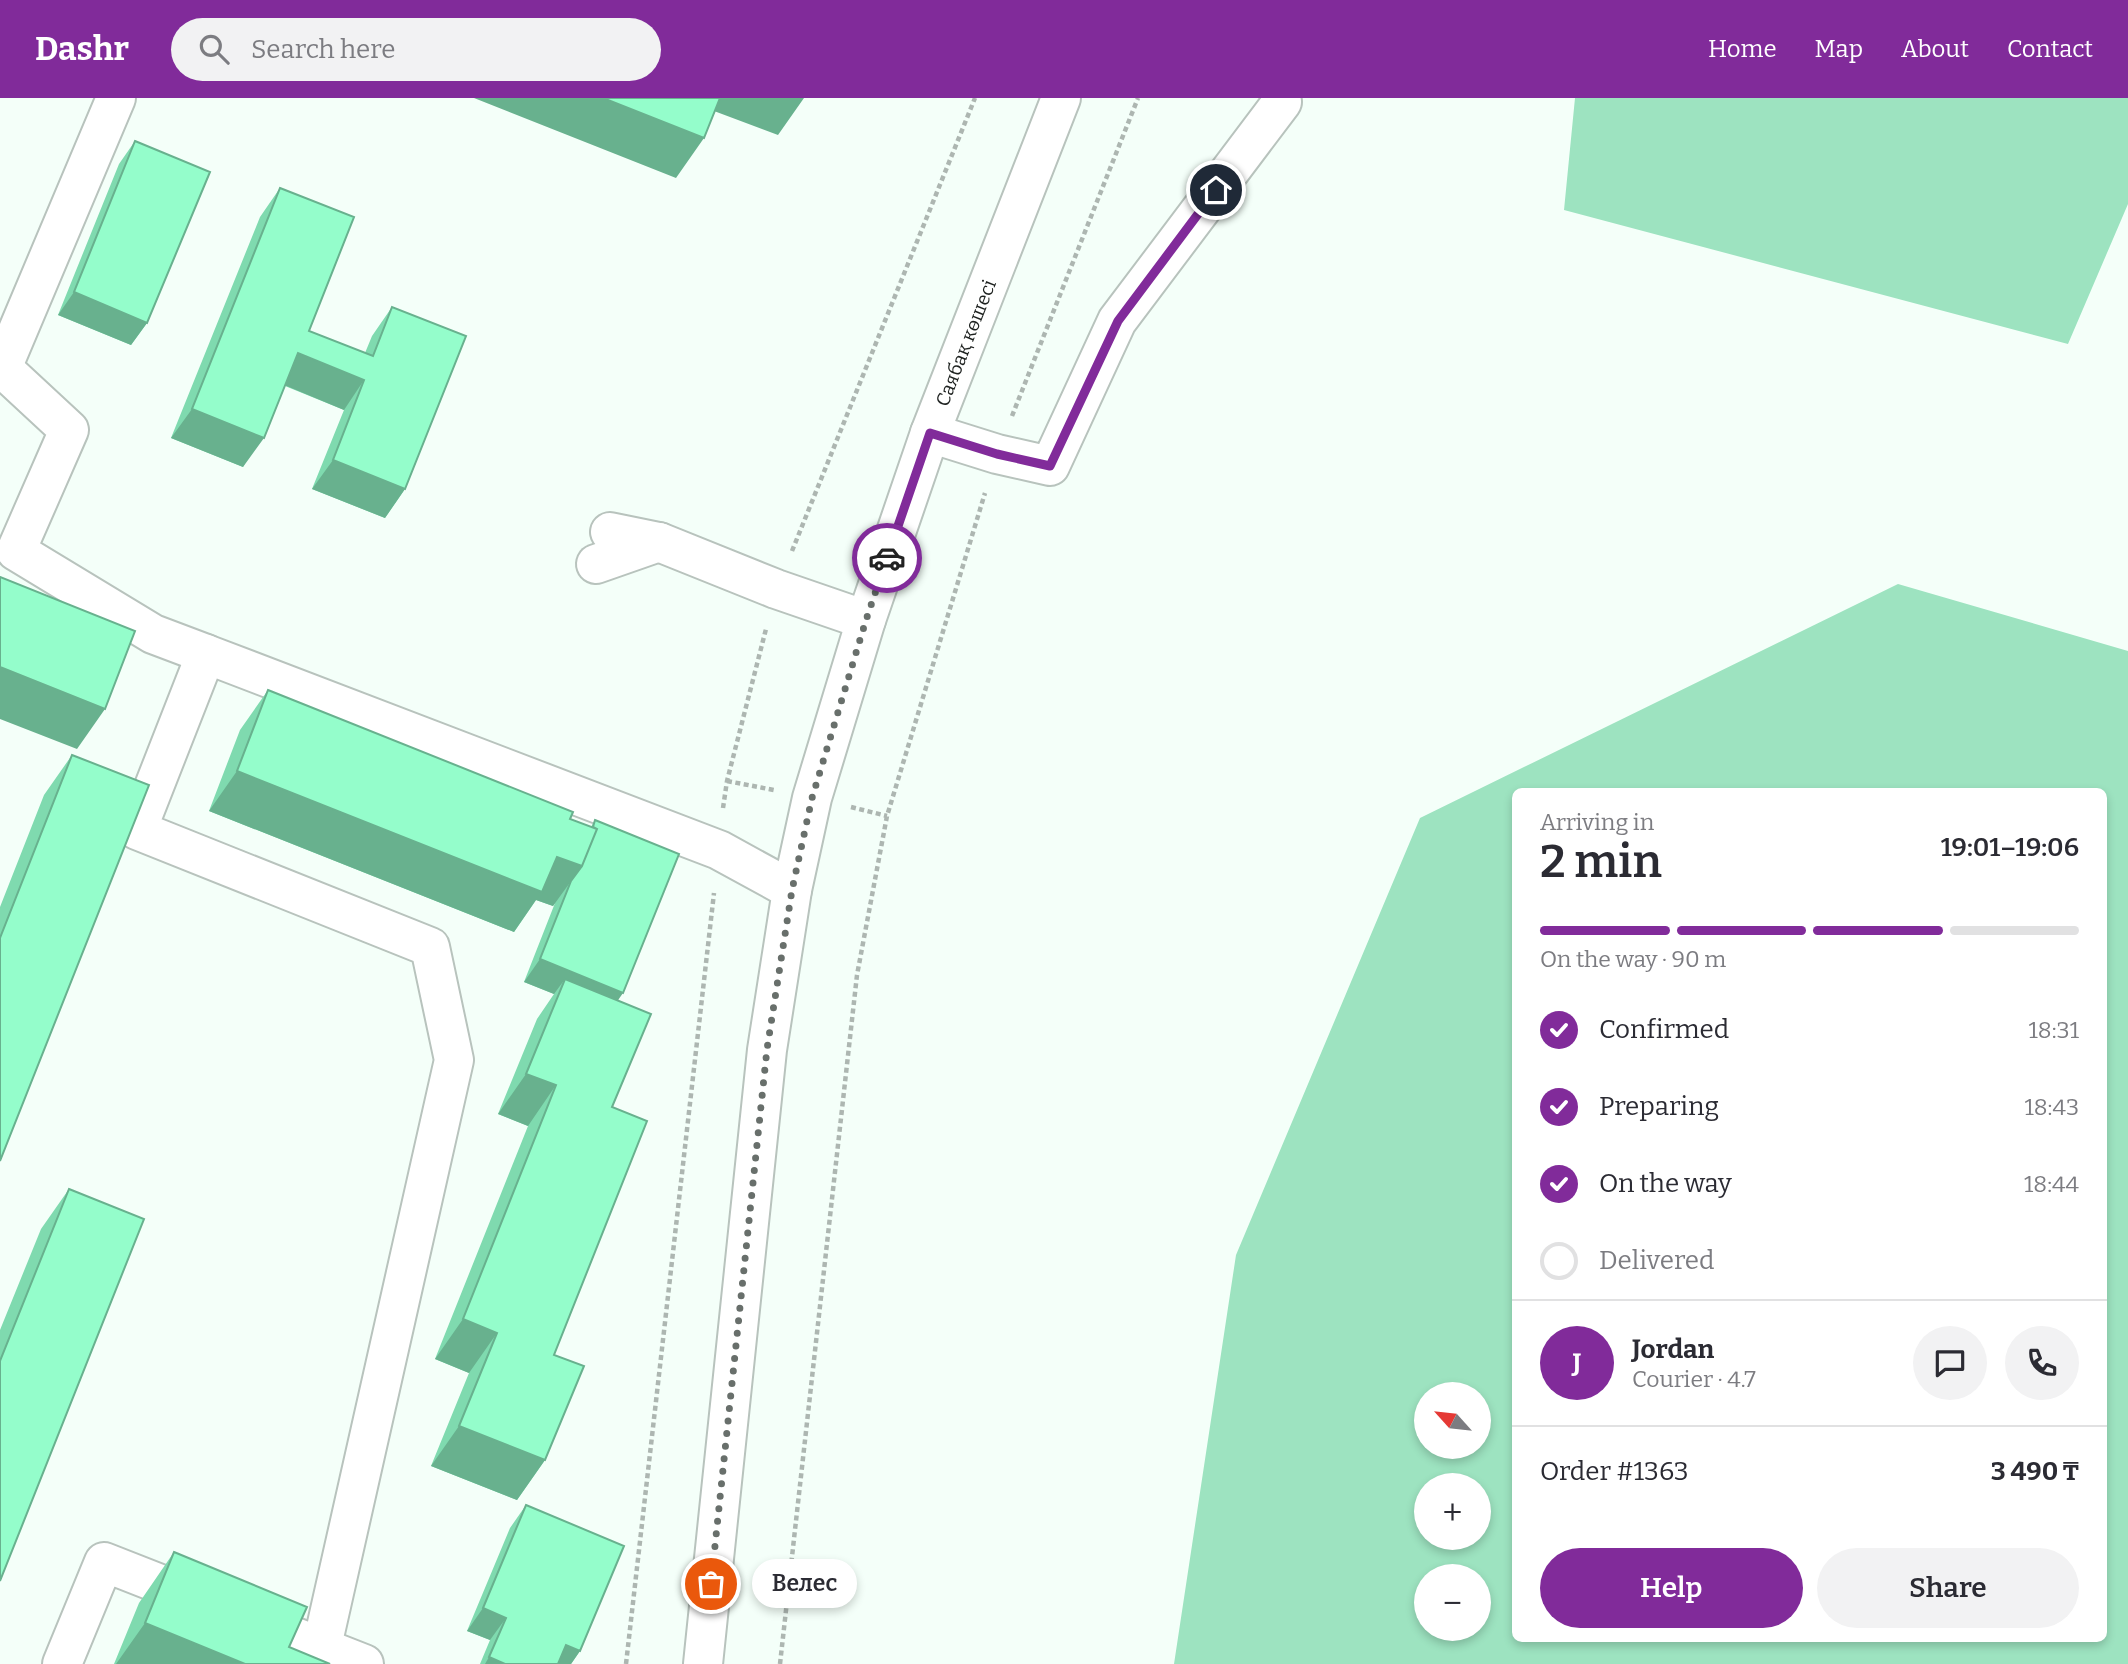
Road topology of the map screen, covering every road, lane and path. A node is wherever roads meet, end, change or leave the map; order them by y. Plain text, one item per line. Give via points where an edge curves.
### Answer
1 (116, 98) edge
2 (1061, 98) edge
3 (1138, 98) edge
4 (1282, 102) dead end
5 (1, 367) edge
6 (930, 433) junction
7 (997, 454) junction
8 (8, 546) edge
9 (603, 548) dead end
10 (866, 620) junction
11 (206, 654) junction
12 (792, 890) junction
13 (321, 1646) junction
14 (62, 1664) edge
15 (364, 1664) edge
16 (703, 1664) edge
17 (780, 1664) edge

1 - 5 street
2 - 6 street, Саябақ көшесі
3 - 7 path
4 - 7 street via 1118,321 1050,466
5 - 8 street via 69,430
6 - 7 street
6 - 10 street, Саябақ көшесі
7 - 17 path via 887,816 857,975
8 - 11 street via 153,634
9 - 10 street via 659,542
10 - 12 street, Саябақ көшесі via 812,798
11 - 12 street via 719,850
11 - 13 street via 137,830 430,947 454,1060
12 - 16 street, Саябақ көшесі via 767,1049
13 - 14 street via 104,1562
13 - 15 street

